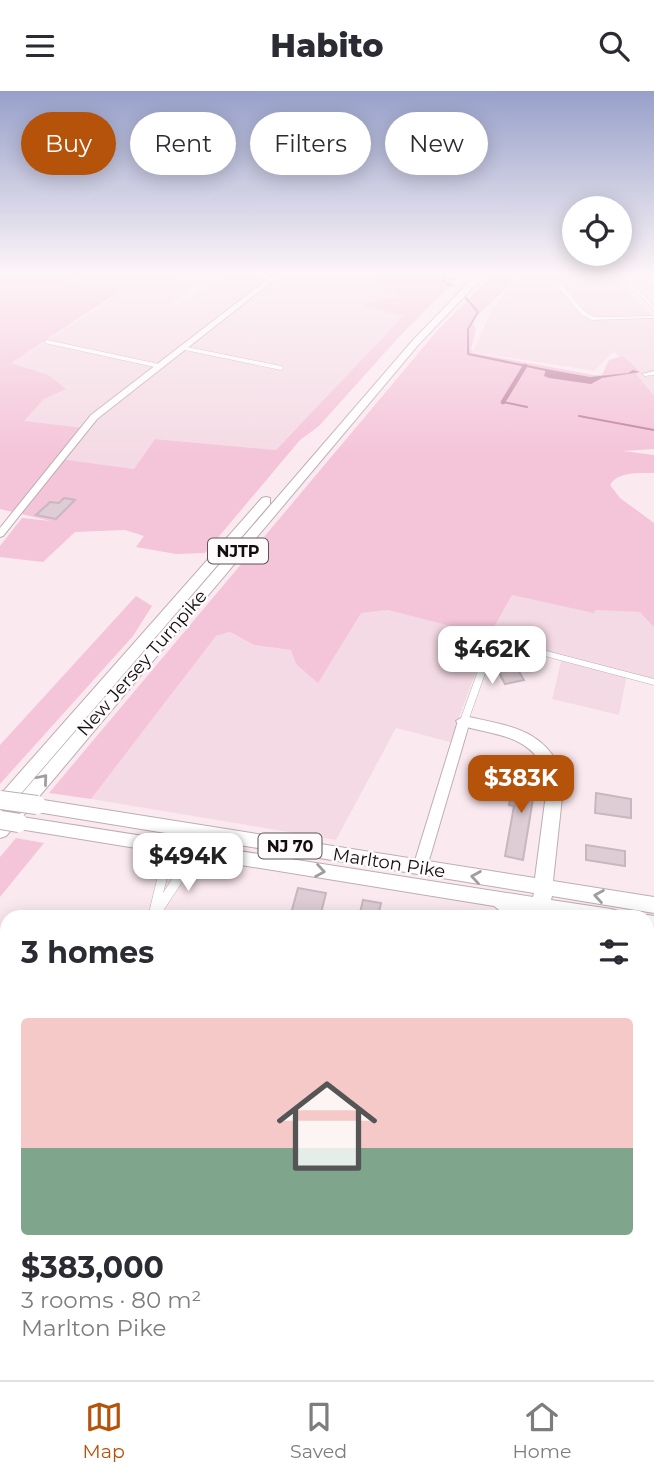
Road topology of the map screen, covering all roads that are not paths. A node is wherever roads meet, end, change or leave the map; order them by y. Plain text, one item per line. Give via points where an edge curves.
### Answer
1 (199, 335) edge
2 (410, 335) edge
3 (423, 335) edge
4 (47, 342) dead end
5 (182, 348) junction
6 (159, 366) junction
7 (281, 368) dead end
8 (645, 373) dead end
9 (654, 373) edge
10 (0, 534) edge
11 (654, 682) edge
12 (464, 721) junction
13 (0, 800) edge
14 (0, 806) edge
15 (0, 820) edge
16 (0, 831) edge
17 (156, 845) junction
18 (210, 853) junction
19 (420, 867) junction
20 (483, 897) junction
21 (542, 897) junction
22 (654, 905) edge
23 (154, 910) edge
24 (157, 910) edge
25 (510, 910) edge
26 (587, 910) edge

1 - 5 street
2 - 14 highway, New Jersey Turnpike / NJTP
16 -> 3 highway, New Jersey Turnpike / NJTP
4 - 6 street
5 - 6 street
5 - 7 street
6 - 10 street via 87,425
8 - 9 street
11 - 12 street via 493,640
12 - 19 street
12 - 21 highway via 531,740 554,767
13 - 19 highway, Marlton Pike / NJ 70, bridge
15 - 17 highway, Marlton Pike / NJ 70, bridge
17 - 18 highway, Marlton Pike / NJ 70
17 - 23 street via 165,867
18 -> 20 highway, Marlton Pike / NJ 70
18 - 24 street via 184,870
21 -> 19 highway, Marlton Pike / NJ 70
20 - 21 highway, Marlton Pike / NJ 70
20 - 25 highway
22 -> 21 highway, Marlton Pike / NJ 70
21 - 26 highway, Marlton Pike / NJ 70

